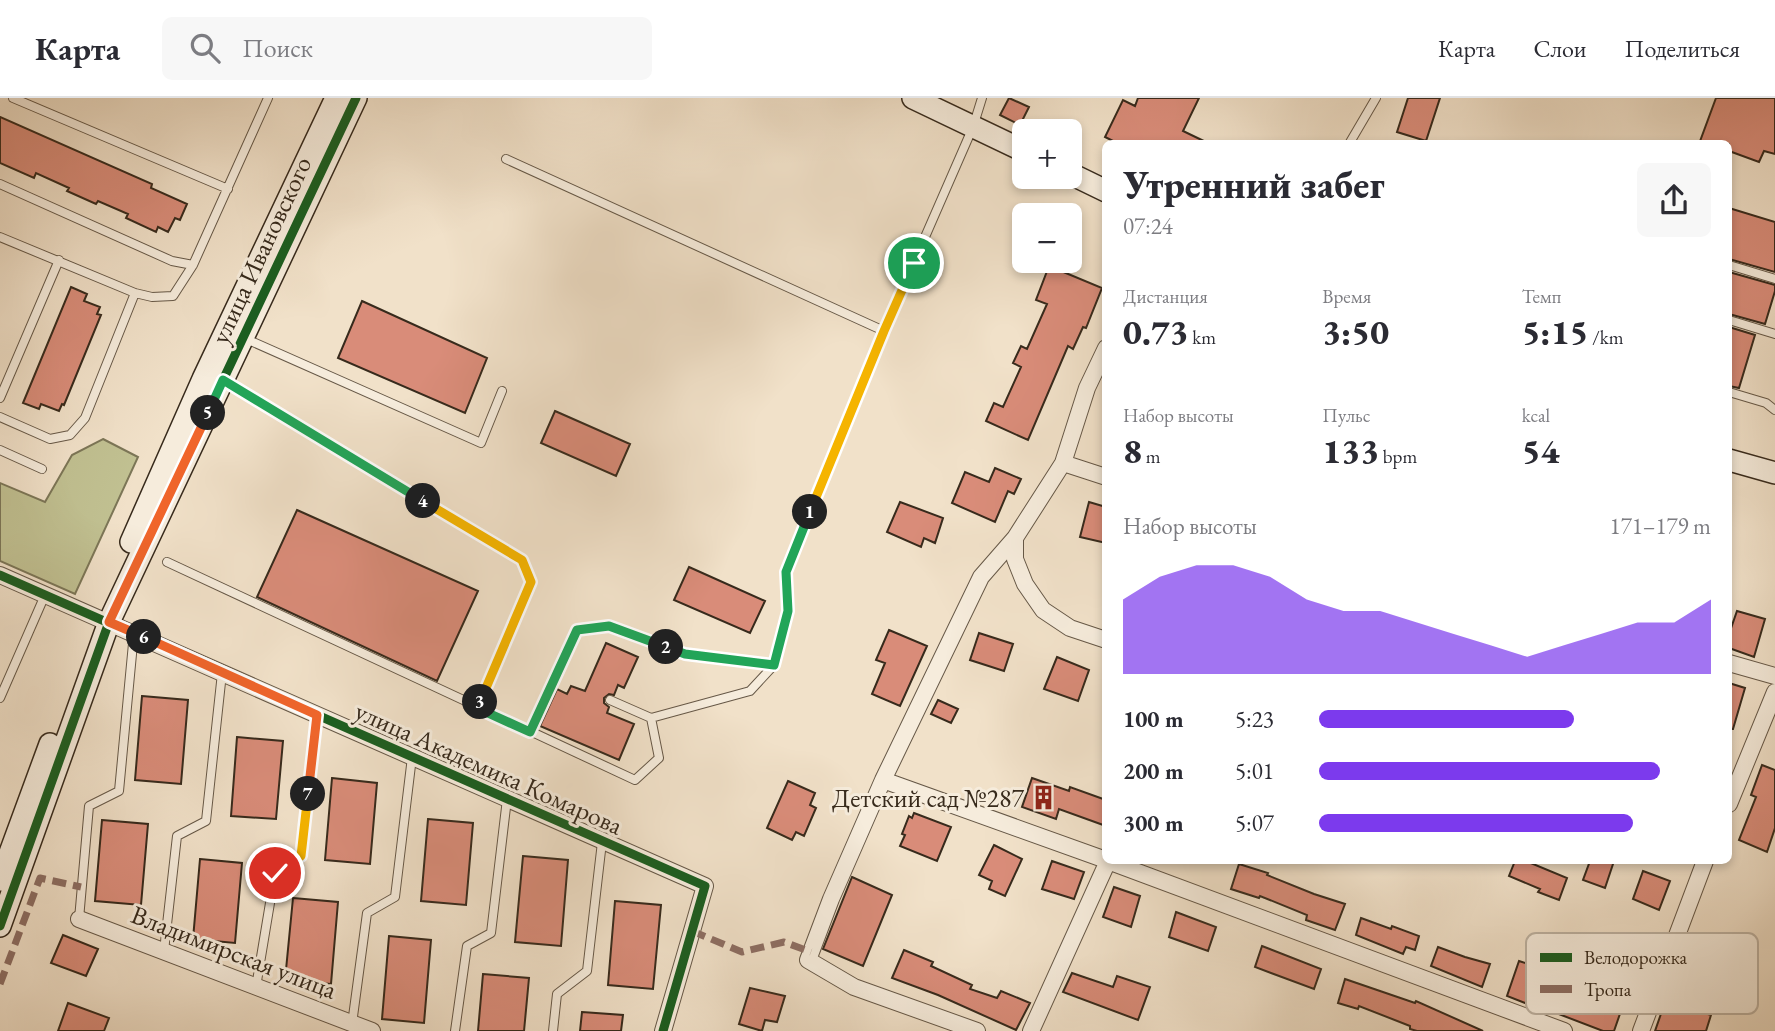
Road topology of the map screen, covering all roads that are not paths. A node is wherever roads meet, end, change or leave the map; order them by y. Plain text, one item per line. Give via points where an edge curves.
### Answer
1 (13, 98) edge
2 (268, 98) edge
3 (336, 98) edge
4 (356, 98) edge
5 (913, 98) edge
6 (982, 98) edge
7 (1376, 98) edge
8 (973, 127) junction
9 (1351, 140) edge
10 (1012, 145) edge
11 (506, 159) dead end
12 (1082, 179) edge
13 (0, 184) edge
14 (228, 189) junction
15 (1102, 189) edge
16 (0, 237) edge
17 (59, 260) junction
18 (193, 265) junction
19 (1732, 266) edge
20 (1775, 279) edge
21 (135, 293) junction
22 (1732, 321) edge
23 (884, 331) junction
24 (1775, 334) edge
25 (243, 338) junction
26 (1102, 356) edge
27 (223, 380) junction
28 (502, 391) dead end
29 (1732, 393) edge
30 (0, 398) edge
31 (1775, 410) edge
32 (0, 417) edge
33 (0, 450) edge
34 (1732, 461) edge
35 (1063, 463) junction
36 (42, 469) dead end
37 (1775, 473) edge
38 (1102, 476) edge
39 (1015, 538) junction
40 (167, 562) dead end
41 (0, 576) edge
42 (45, 595) junction
43 (103, 620) junction
44 (138, 635) junction
45 (1102, 639) edge
46 (1732, 664) edge
47 (774, 665) junction
48 (222, 673) junction
49 (1775, 676) edge
50 (1775, 692) edge
51 (0, 698) edge
52 (610, 700) dead end
53 (477, 708) junction
54 (317, 715) junction
55 (651, 718) junction
56 (530, 732) junction
57 (412, 757) junction
58 (883, 780) junction
59 (1732, 797) edge
60 (507, 799) junction
61 (602, 842) junction
62 (1102, 859) edge
63 (1107, 864) edge
64 (1116, 864) edge
65 (1704, 864) edge
66 (0, 880) edge
67 (79, 919) joint
68 (0, 926) edge
69 (1678, 933) edge
70 (164, 951) junction
71 (256, 987) junction
72 (1647, 1014) edge
73 (352, 1024) junction
74 (372, 1031) edge
75 (455, 1031) edge
76 (553, 1031) edge
77 (663, 1031) edge
78 (977, 1031) edge
79 (1031, 1031) edge
80 (1564, 1031) edge
81 (1641, 1031) edge

1 - 14 lane
2 - 14 lane
3 - 43 street, улица Ивановского via 203,379 135,533
4 - 25 street, улица Ивановского
5 - 8 street
6 - 8 lane
7 - 9 lane
8 - 10 street
8 - 23 lane
11 - 23 lane
12 - 15 street
13 - 18 lane via 172,261
14 - 18 lane
16 - 17 lane
17 - 21 lane
17 - 30 lane
18 - 21 lane via 173,296
19 - 20 lane
21 - 32 lane via 85,418 70,435 50,439
22 - 24 lane
23 - 47 lane via 786,572 788,611
25 - 27 street, улица Ивановского
25 - 28 lane via 481,443
26 - 35 street
27 - 43 street, улица Ивановского
27 - 53 lane via 522,560 531,582
29 - 31 lane
33 - 36 lane
34 - 37 street
35 - 38 street
35 - 39 street
39 - 45 street via 1025,584 1043,610 1070,628
39 - 58 street via 981,577
40 - 53 lane
41 - 42 street
42 - 43 street, улица Академика Комарова
42 - 51 lane
43 - 44 street, улица Академика Комарова
43 - 66 street, улица Ивановского
43 - 68 street, улица Ивановского
44 - 48 street, улица Академика Комарова
44 - 67 lane via 119,791 89,806
46 - 49 street
47 - 55 lane via 750,691
47 - 56 lane via 685,654 609,626 577,630
48 - 54 street, улица Академика Комарова
48 - 70 lane via 206,821 177,836
50 - 59 street
52 - 55 lane
53 - 56 lane
54 - 57 street, улица Академика Комарова
54 - 71 lane via 301,856 275,873
55 - 56 lane via 659,758 635,780
57 - 60 street, улица Академика Комарова
57 - 73 lane via 395,897 366,913
58 - 62 street
58 - 78 street via 808,960 854,987
60 - 61 street, улица Академика Комарова
60 - 75 lane via 491,933 467,946
61 - 76 lane via 587,971 557,994
61 - 77 street, улица Академика Комарова via 705,886
63 - 79 street
64 - 80 street
65 - 69 street
67 - 70 street, Владимирская улица
70 - 71 street, Владимирская улица
71 - 73 street, Владимирская улица
72 - 81 street
73 - 74 street, Владимирская улица

